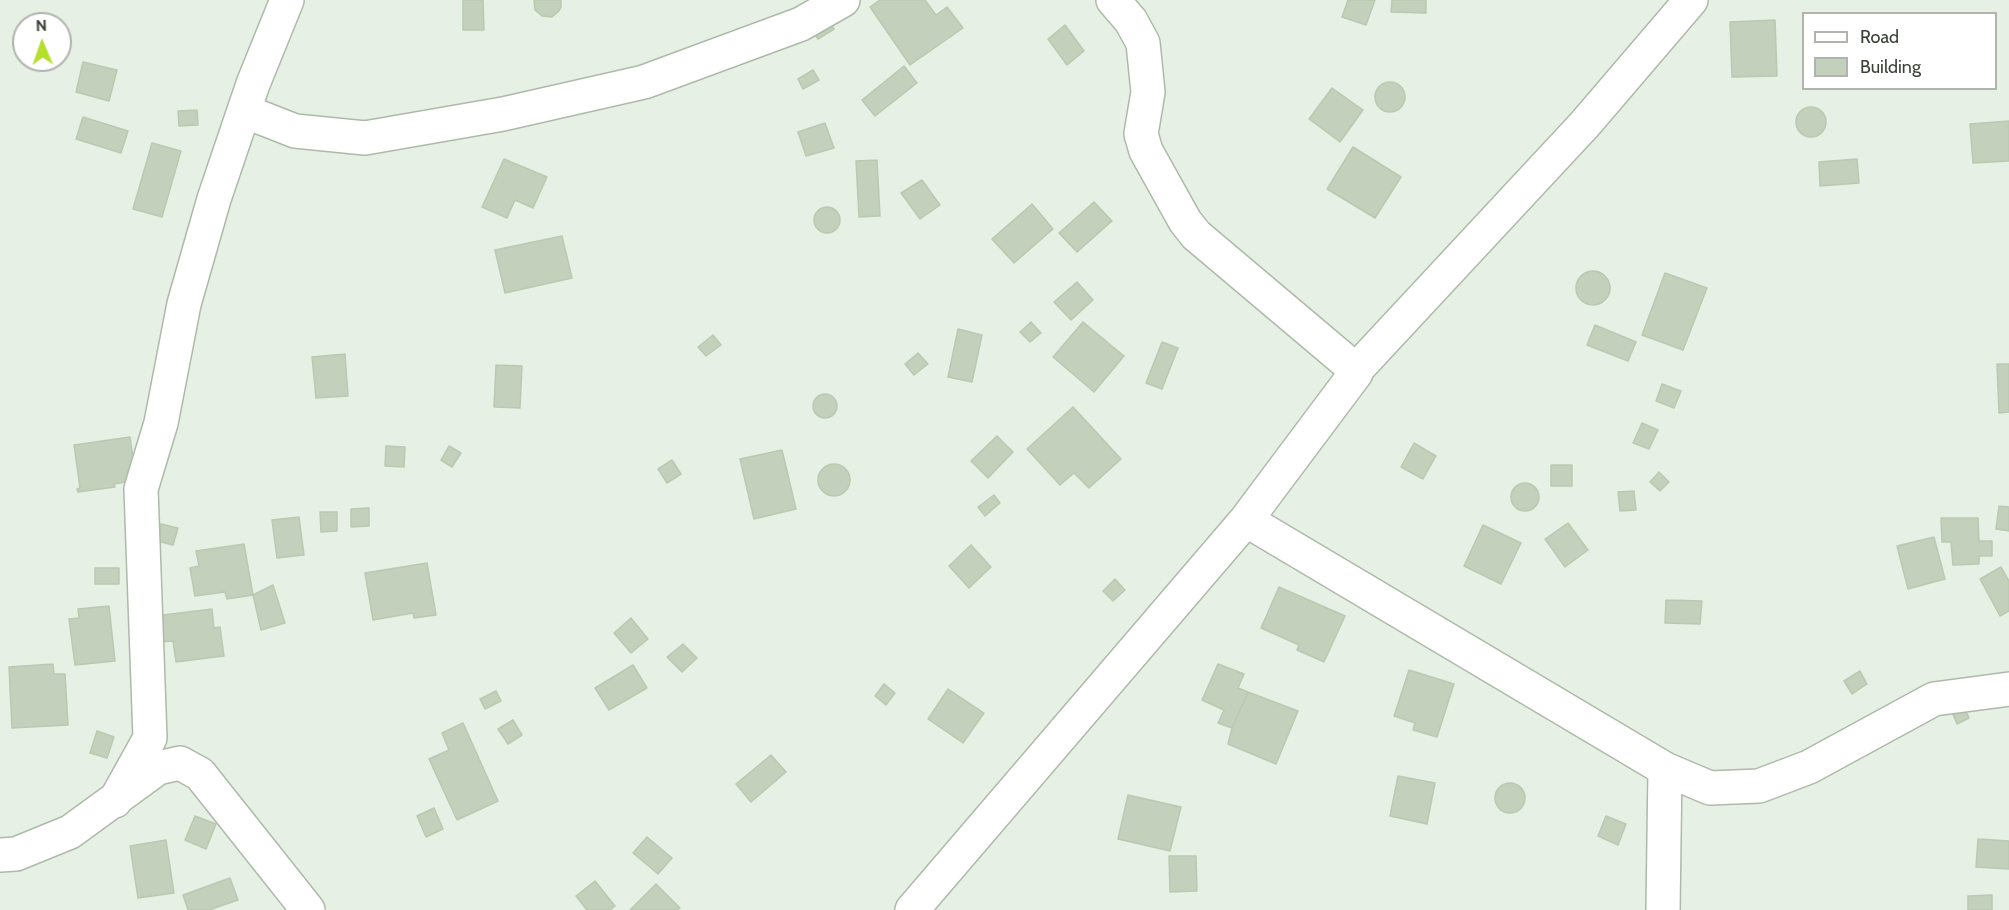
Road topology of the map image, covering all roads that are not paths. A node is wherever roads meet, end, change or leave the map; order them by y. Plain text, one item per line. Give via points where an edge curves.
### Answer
1 (287, 0) edge
2 (843, 0) edge
3 (1113, 0) edge
4 (1690, 0) edge
5 (244, 111) junction
6 (1356, 370) junction
7 (1246, 520) junction
8 (2009, 689) edge
9 (1665, 769) junction
10 (115, 801) junction
11 (0, 855) edge
12 (308, 910) edge
13 (912, 910) edge
14 (1663, 910) edge

1 - 5 street
2 - 5 street via 801,24 644,82 503,114 365,138 296,131
3 - 6 street via 1143,43 1148,93 1142,134 1146,152 1185,221 1196,235
4 - 6 street via 1585,124
5 - 10 street via 184,303 161,423 141,489 150,738
6 - 7 street
7 - 9 street
7 - 13 street
8 - 9 street via 1934,699 1809,767 1759,786 1710,788
9 - 14 street
10 - 11 street via 70,832 16,854
10 - 12 street via 158,768 180,762 200,774

